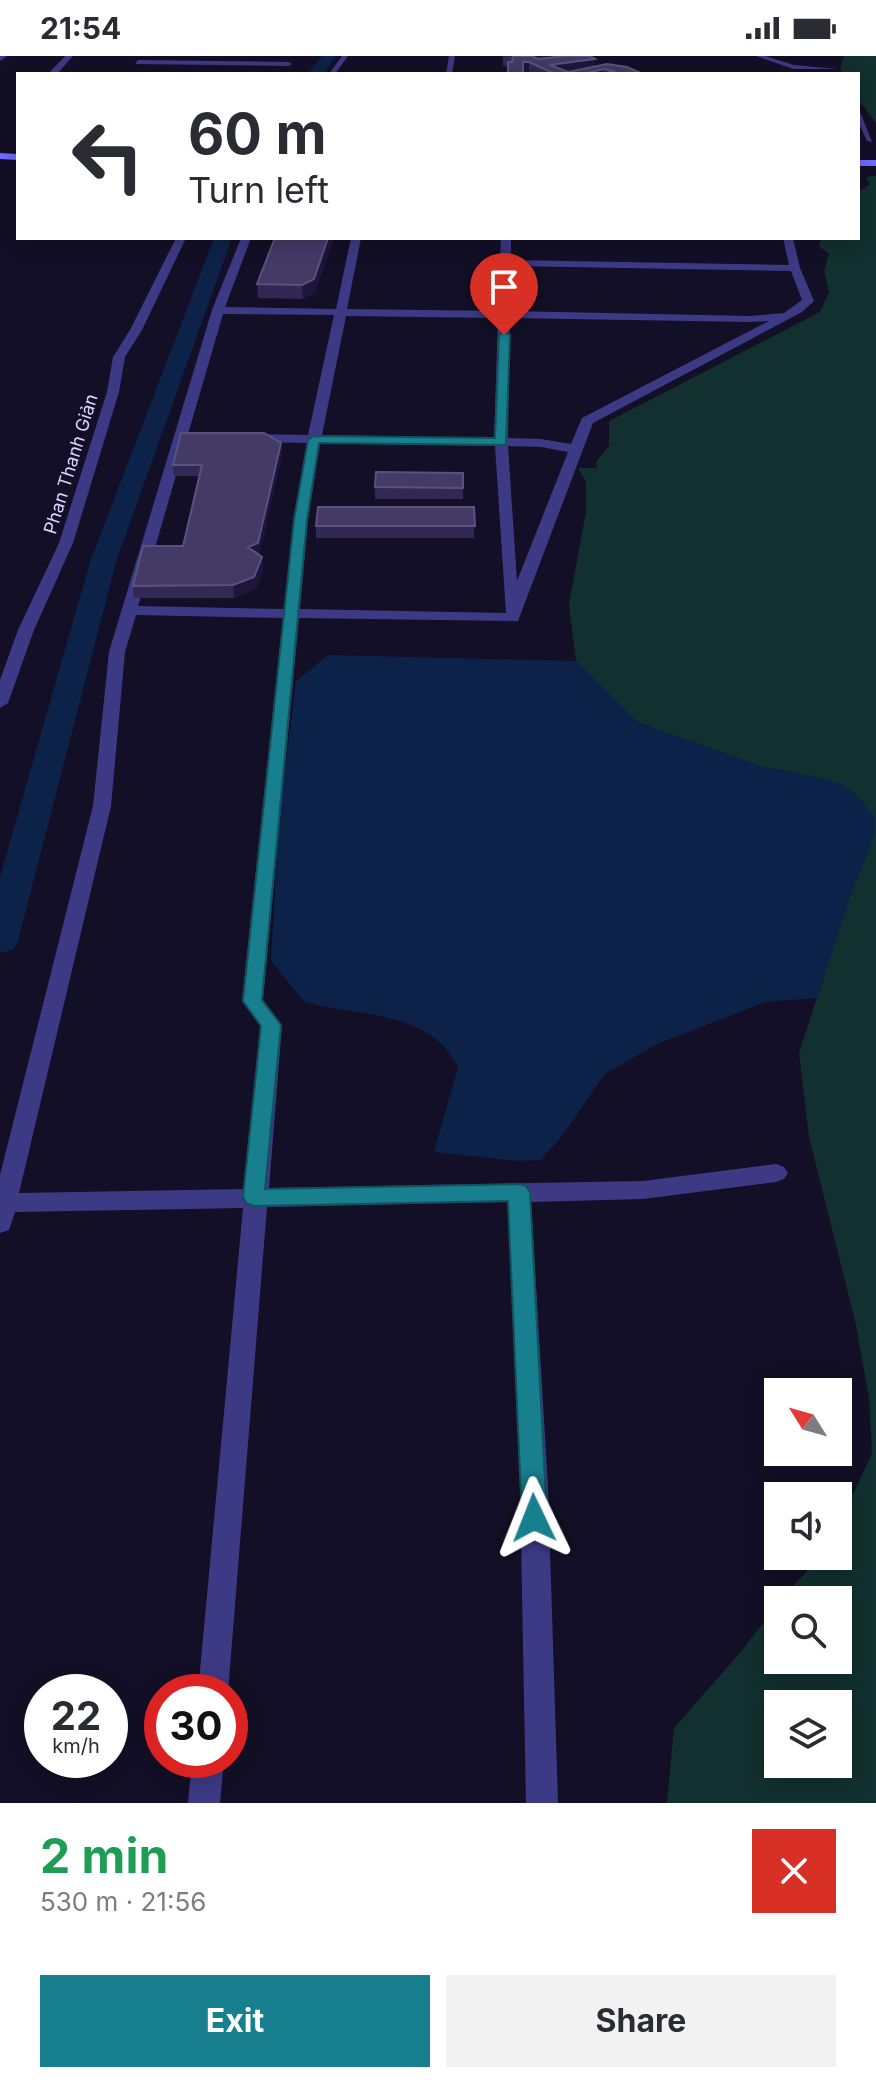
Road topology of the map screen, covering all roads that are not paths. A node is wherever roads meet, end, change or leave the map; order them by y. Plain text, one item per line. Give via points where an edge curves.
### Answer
1 (69, 56) edge
2 (759, 56) edge
3 (840, 56) edge
4 (140, 59) edge
5 (291, 60) edge
6 (54, 72) edge
7 (836, 72) edge
8 (860, 118) edge
9 (873, 141) edge
10 (180, 240) edge
11 (245, 240) edge
12 (356, 240) edge
13 (506, 240) edge
14 (788, 240) edge
15 (506, 263) junction
16 (795, 268) junction
17 (218, 310) junction
18 (339, 312) junction
19 (504, 315) junction
20 (783, 316) junction
21 (240, 438) edge
22 (314, 440) junction
23 (501, 442) junction
24 (574, 449) junction
25 (129, 610) junction
26 (291, 613) junction
27 (512, 618) junction
28 (0, 703) edge
29 (776, 1173) dead end
30 (519, 1192) junction
31 (254, 1197) junction
32 (2, 1213) edge
33 (214, 1674) edge
34 (206, 1778) edge
35 (204, 1803) edge
36 (542, 1803) edge

1 - 6 street
2 - 7 lane via 787,66
3 - 7 lane
4 - 5 street
8 - 9 lane
10 - 28 street, Phan Thanh Giản via 119,357 66,543
11 - 17 street
12 - 18 street
13 - 15 street
14 - 16 street
15 - 16 street
15 - 19 street
16 - 20 street via 808,301
17 - 18 street
17 - 25 street via 188,437
18 - 19 street
18 - 22 street
19 - 20 street
19 - 23 street
20 - 24 street via 587,421
21 - 22 street
22 - 23 street
22 - 26 street
23 - 24 street
23 - 27 street
24 - 27 street
25 - 26 street
25 - 32 street via 117,652 102,806
26 - 27 street
26 - 31 street via 252,1001 271,1025
29 - 30 street via 643,1190
30 - 31 street
30 - 36 street
31 - 32 street
31 - 33 street
34 - 35 street

